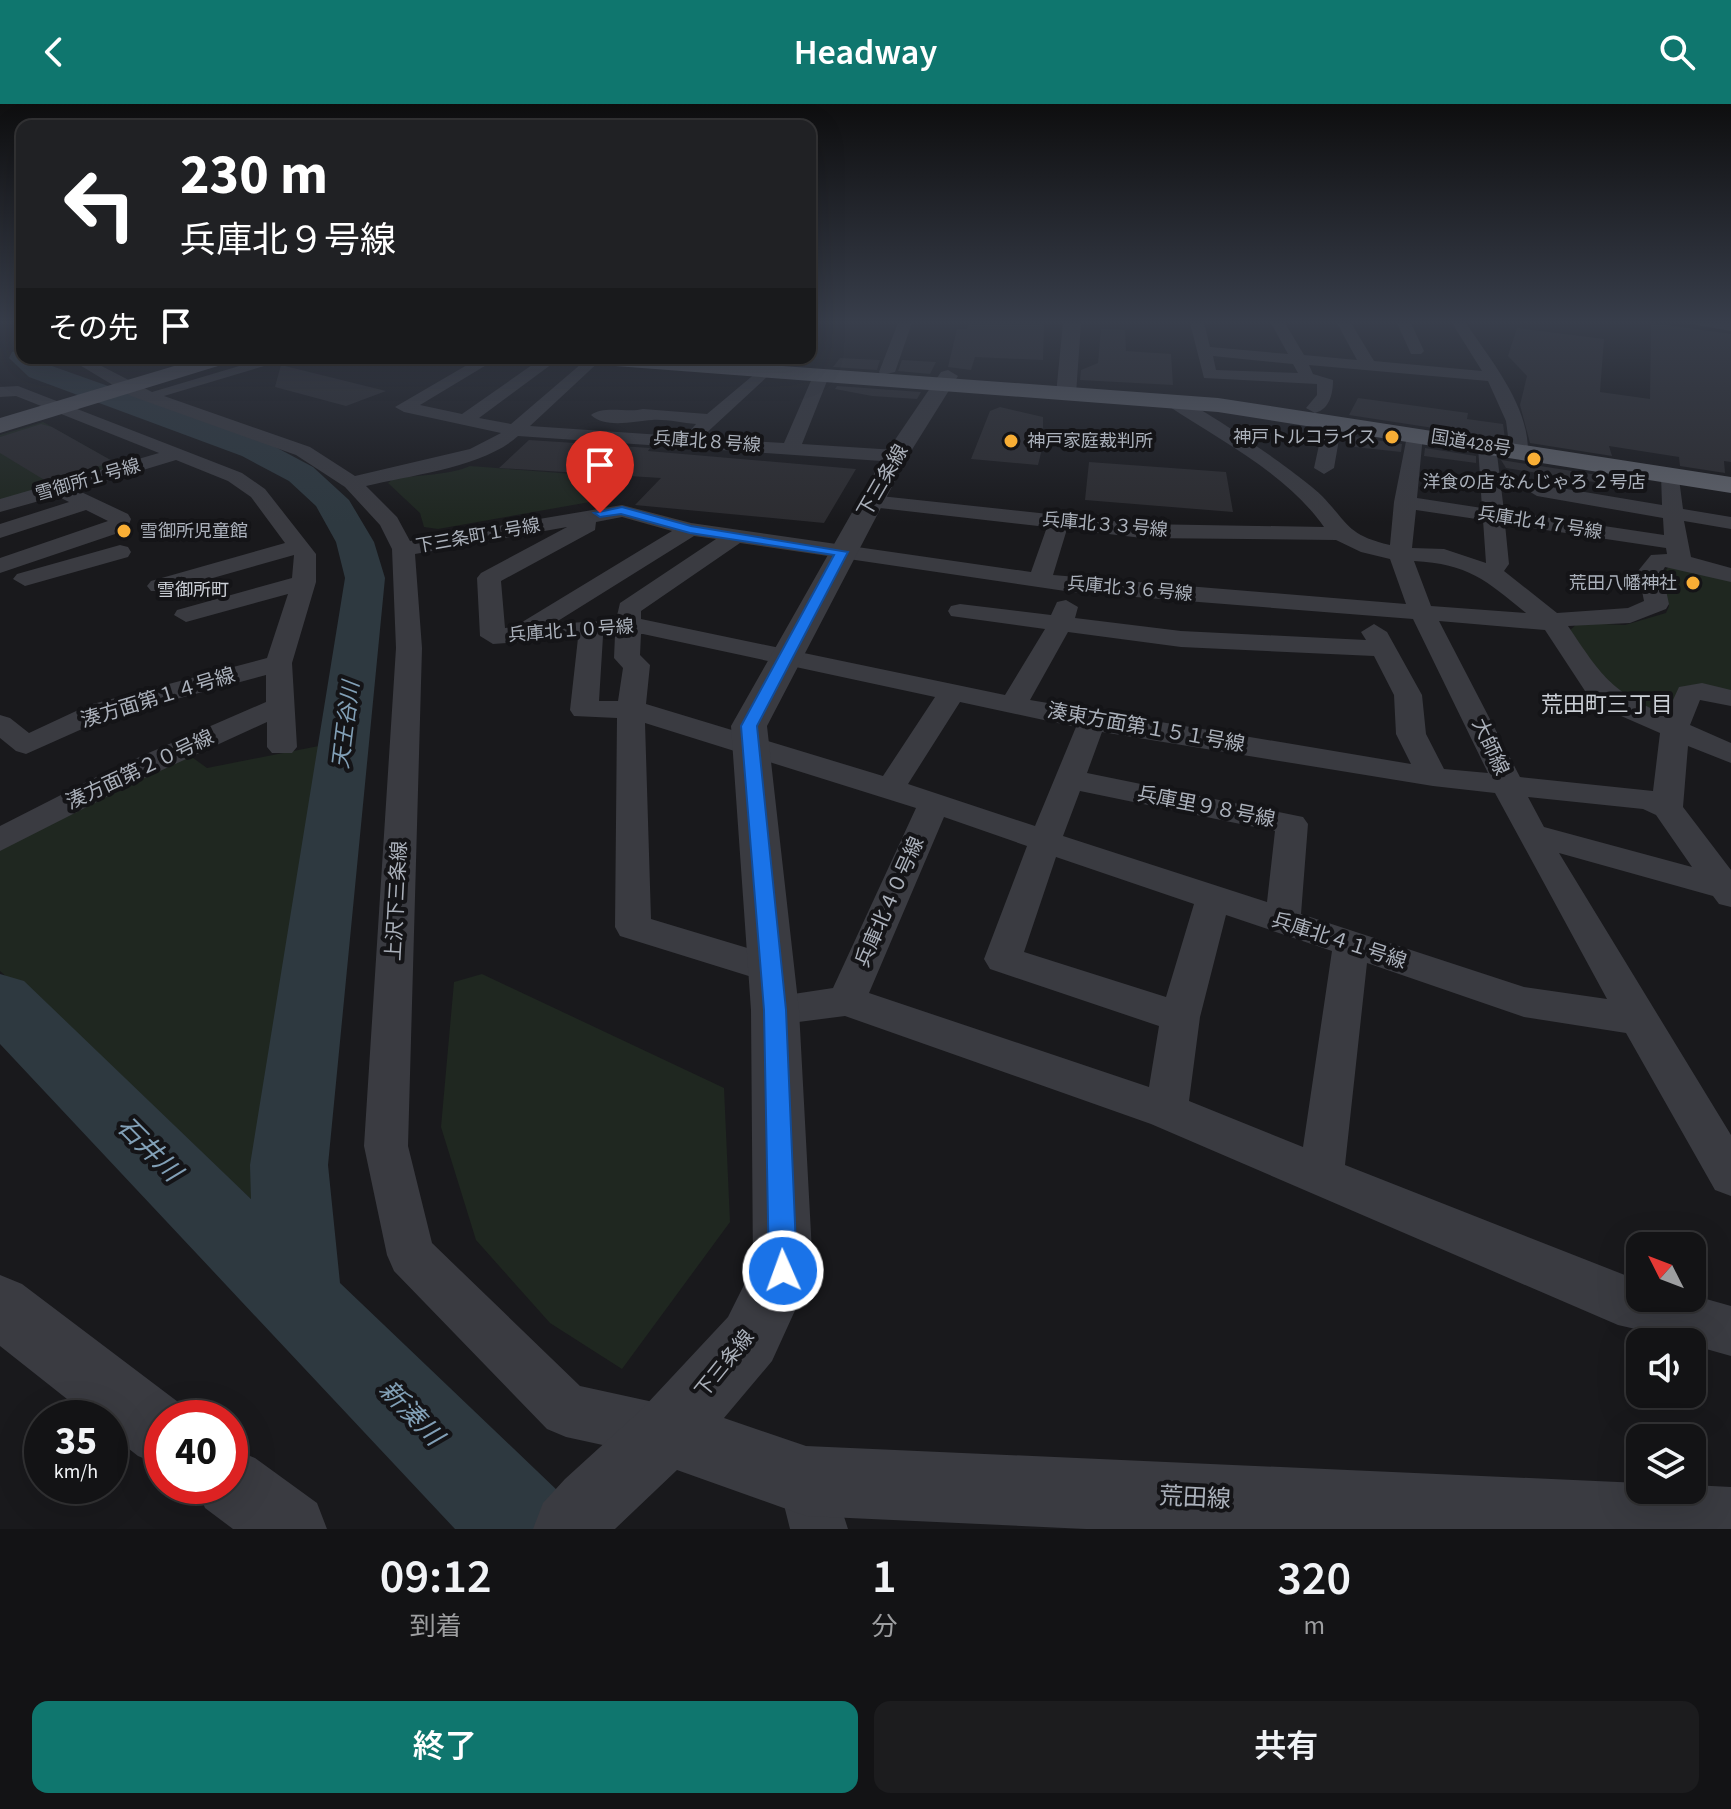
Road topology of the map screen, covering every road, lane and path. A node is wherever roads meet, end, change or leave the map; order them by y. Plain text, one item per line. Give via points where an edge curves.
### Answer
1 (6, 390) edge
2 (131, 390) edge
3 (139, 390) edge
4 (139, 390) edge
5 (435, 390) edge
6 (508, 390) edge
7 (561, 390) edge
8 (742, 390) edge
9 (815, 390) edge
10 (940, 390) edge
11 (1070, 390) edge
12 (1229, 390) edge
13 (1325, 390) edge
14 (1498, 390) edge
15 (134, 391) junction
16 (1173, 401) junction
17 (71, 405) junction
18 (1324, 415) junction
19 (711, 420) junction
20 (463, 421) junction
21 (0, 426) edge
22 (258, 426) dead end
23 (518, 431) junction
24 (551, 433) junction
25 (1414, 435) junction
26 (689, 441) junction
27 (1487, 446) junction
28 (1520, 446) junction
29 (791, 448) junction
30 (177, 454) junction
31 (896, 456) junction
32 (1324, 468) dead end
33 (1731, 473) edge
34 (1671, 475) junction
35 (352, 483) junction
36 (1731, 485) edge
37 (57, 488) junction
38 (1537, 490) dead end
39 (871, 501) junction
40 (1404, 502) junction
41 (87, 503) junction
42 (0, 506) edge
43 (600, 513) junction
44 (1674, 514) junction
45 (1494, 516) junction
46 (1059, 522) junction
47 (1731, 523) edge
48 (690, 529) junction
49 (0, 531) edge
50 (1340, 534) junction
51 (736, 536) junction
52 (299, 546) junction
53 (403, 549) junction
54 (120, 552) dead end
55 (842, 552) junction
56 (1678, 552) junction
57 (1400, 554) junction
58 (1491, 572) junction
59 (1731, 575) edge
60 (1, 579) edge
61 (1040, 581) junction
62 (304, 582) junction
63 (1072, 585) junction
64 (159, 586) dead end
65 (1363, 607) junction
66 (960, 611) dead end
67 (1421, 611) junction
68 (186, 615) dead end
69 (1553, 623) junction
70 (1060, 625) junction
71 (627, 627) junction
72 (591, 630) junction
73 (519, 635) junction
74 (1382, 649) junction
75 (788, 654) junction
76 (279, 663) junction
77 (953, 691) junction
78 (1731, 698) edge
79 (1014, 703) junction
80 (282, 705) junction
81 (631, 709) junction
82 (1092, 722) junction
83 (0, 724) edge
84 (1675, 727) junction
85 (752, 744) junction
86 (282, 747) dead end
87 (1731, 754) edge
88 (1433, 777) junction
89 (1069, 779) junction
90 (1507, 785) junction
91 (890, 788) junction
92 (934, 803) junction
93 (1667, 808) junction
94 (1532, 835) junction
95 (0, 840) edge
96 (1045, 841) junction
97 (1728, 890) edge
98 (1213, 899) junction
99 (1282, 923) junction
100 (1351, 945) junction
101 (773, 990) junction
102 (846, 1001) junction
103 (1180, 1017) junction
104 (1639, 1019) junction
105 (1166, 1111) junction
106 (1321, 1176) junction
107 (1731, 1176) edge
108 (0, 1306) edge
109 (1731, 1331) edge
110 (144, 1418) edge
111 (667, 1432) junction
112 (248, 1497) edge
113 (812, 1505) edge
114 (580, 1516) edge
115 (1731, 1523) edge
116 (291, 1529) edge

1 - 17 street
2 - 15 street
3 - 15 main road
4 - 15 street
5 - 20 street, 兵庫北８号線 via 404,407
6 - 20 street
7 - 23 street
8 - 19 street
9 - 29 street
10 - 31 street, 下三条線
11 - 16 highway, 国道428号
12 - 18 highway, 国道428号
13 - 18 street
14 - 28 street
15 - 17 main road
15 - 22 street
15 - 35 street, 上沢下三条線 via 303,451
16 - 18 highway, 国道428号
16 - 50 street via 1281,472 1315,500
17 - 21 main road
17 - 30 street
18 - 25 highway, 国道428号
18 - 28 highway, 国道428号
18 - 32 street
19 - 24 street via 575,413
19 - 26 street
20 - 23 street, 兵庫北８号線
23 - 24 street, 兵庫北８号線
23 - 35 street via 476,453
24 - 26 street, 兵庫北８号線
25 - 27 highway, 国道428号
25 - 40 street
26 - 29 street, 兵庫北８号線
27 - 28 highway, 国道428号
27 - 45 street
28 - 33 highway, 国道428号
28 - 34 highway, 国道428号
29 - 31 street, 兵庫北８号線
30 - 37 street, 雪御所１号線
30 - 52 street via 235,477 258,493
31 - 39 street, 下三条線
34 - 36 highway, 国道428号
34 - 44 street
35 - 53 street, 上沢下三条線 via 389,522
37 - 41 street
37 - 42 street, 雪御所１号線
38 - 44 street
39 - 46 street, 兵庫北３３号線
39 - 55 street, 下三条線
40 - 45 street, 兵庫北４７号線
40 - 57 street
41 - 49 street
41 - 60 street via 120,519 119,525
43 - 48 street, 下三条町１号線 via 622,511
43 - 53 street, 下三条町１号線
43 - 73 street, 兵庫北１０号線 via 600,519 489,578 493,636
44 - 47 street
44 - 56 street
45 - 56 street, 兵庫北４７号線
45 - 58 street via 1498,564
46 - 50 street, 兵庫北３３号線 via 1142,531
46 - 61 street
48 - 51 street, 下三条町１号線
48 - 73 street
50 - 57 street
51 - 55 street, 兵庫北３６号線
51 - 71 street via 629,608
52 - 62 street via 305,554
52 - 64 street
53 - 111 street, 上沢下三条線 via 409,648 386,1146 411,1255 566,1410
54 - 60 street
55 - 61 street, 兵庫北３６号線
55 - 75 street, 下三条線
56 - 59 street, 兵庫北４７号線
56 - 69 street, 兵庫北３６号線 via 1659,560 1650,571 1657,604 1647,611 1619,619 1566,617
57 - 58 street via 1444,556
57 - 67 street, 大師線
58 - 69 street
61 - 63 street, 兵庫北３６号線
62 - 68 street
62 - 76 street
63 - 65 street, 兵庫北３６号線
63 - 70 street
65 - 67 street, 兵庫北３６号線
65 - 74 street
66 - 70 street
67 - 69 street, 兵庫北３６号線
67 - 90 street, 大師線
69 - 84 street via 1597,688 1622,706
70 - 74 street via 1181,639
70 - 79 street
71 - 72 street, 兵庫北１０号線
71 - 75 street, 兵庫北１０号線
71 - 81 street via 627,658 637,665
72 - 73 street, 兵庫北１０号線
72 - 81 street, 兵庫北４１号線 via 584,710
74 - 88 street via 1408,695 1411,734
75 - 77 street, 湊東方面第１５１号線
75 - 85 street, 下三条線 via 749,726
76 - 80 street
76 - 83 street, 湊方面第１４号線 via 99,711 26,745
77 - 79 street, 湊東方面第１５１号線
77 - 91 street
78 - 84 street via 1689,693
79 - 82 street, 湊東方面第１５１号線
80 - 86 street
80 - 95 street, 湊方面第２０号線 via 125,775
81 - 85 street, 兵庫北４１号線
81 - 101 street via 633,927
82 - 88 street, 湊東方面第１５１号線
82 - 89 street
84 - 87 street
84 - 93 street
85 - 91 street, 兵庫北４１号線
85 - 101 street, 下三条線
88 - 90 street, 湊東方面第１５１号線
89 - 96 street
89 - 99 street, 兵庫里９８号線 via 1292,824
90 - 93 street, 湊東方面第１５１号線 via 1649,800
90 - 94 street, 大師線
91 - 92 street, 兵庫北４１号線
92 - 96 street, 兵庫北４１号線
92 - 102 street, 兵庫北４０号線
93 - 97 street
94 - 97 street
94 - 104 street, 大師線
96 - 98 street, 兵庫北４１号線
96 - 103 street via 1003,959
98 - 99 street, 兵庫北４１号線
98 - 103 street
99 - 100 street, 兵庫北４１号線
100 - 104 street, 兵庫北４１号線 via 1524,1002
100 - 106 street
101 - 102 street
101 - 111 street, 下三条線 via 783,1271 750,1339
102 - 105 street
103 - 105 street
104 - 107 street, 大師線
105 - 106 street
106 - 109 street via 1618,1300
108 - 110 street
111 - 113 street, 荒田線
111 - 114 street, 下三条線
112 - 116 street
113 - 115 street, 荒田線

